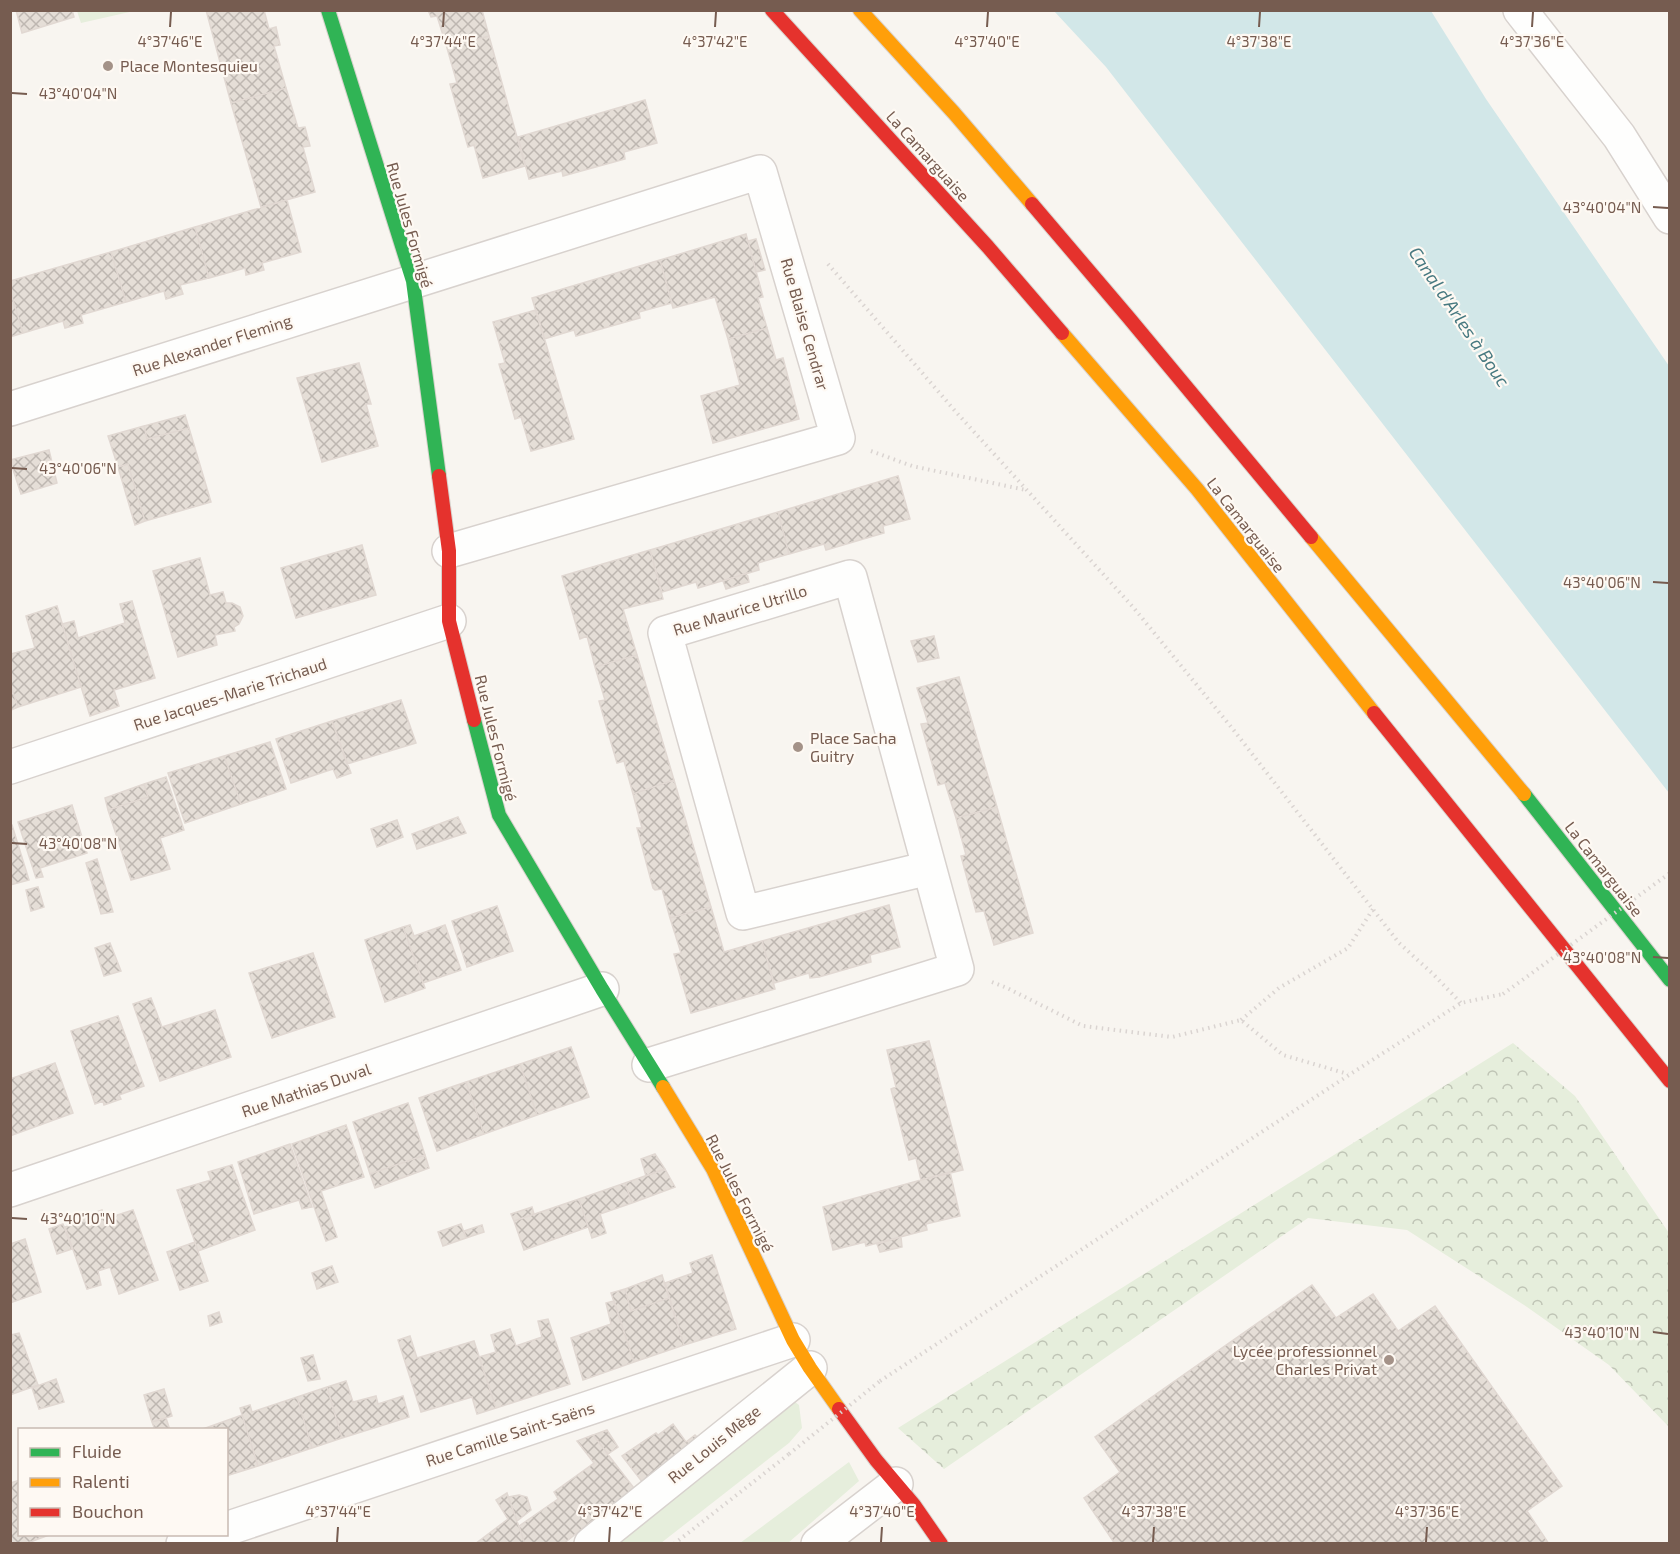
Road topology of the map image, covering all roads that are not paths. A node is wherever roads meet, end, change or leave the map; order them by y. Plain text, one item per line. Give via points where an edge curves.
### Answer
1 (328, 10) edge
2 (772, 10) edge
3 (860, 10) edge
4 (1521, 10) edge
5 (1670, 217) edge
6 (412, 281) junction
7 (10, 409) edge
8 (449, 551) junction
9 (449, 621) junction
10 (10, 767) edge
11 (929, 868) junction
12 (1670, 980) edge
13 (602, 989) junction
14 (649, 1065) junction
15 (1670, 1082) edge
16 (10, 1190) edge
17 (793, 1340) junction
18 (810, 1368) junction
19 (886, 1472) junction
20 (228, 1528) edge
21 (205, 1536) edge
22 (183, 1544) edge
23 (591, 1544) edge
24 (818, 1544) edge
25 (941, 1544) edge

1 - 6 main road, Rue Jules Formigé
2 - 15 main road, La Camarguaise via 988,247 1197,489
3 - 12 main road, La Camarguaise via 954,113 1152,345 1503,767
4 - 5 street via 1619,136
6 - 7 street, Rue Alexander Fleming
6 - 8 main road, Rue Jules Formigé
6 - 8 street, Rue Blaise Cendrar via 760,172 838,438
8 - 9 main road, Rue Jules Formigé
9 - 10 street, Rue Jacques-Marie Trichaud
9 - 13 main road, Rue Jules Formigé via 499,815
11 - 11 street, Rue Maurice Utrillo via 743,914 665,633 850,577
11 - 14 street, Rue Maurice Utrillo via 957,969
13 - 14 main road, Rue Jules Formigé
13 - 16 street, Rue Mathias Duval
14 - 17 main road, Rue Jules Formigé via 713,1169
17 - 18 main road, Rue Jules Formigé
17 - 20 street, Rue Camille Saint-Saëns
18 - 19 main road, Rue Jules Formigé
18 - 23 street, Rue Louis Mège
19 - 24 street
19 - 25 main road, Rue Jules Formigé
21 - 22 street

